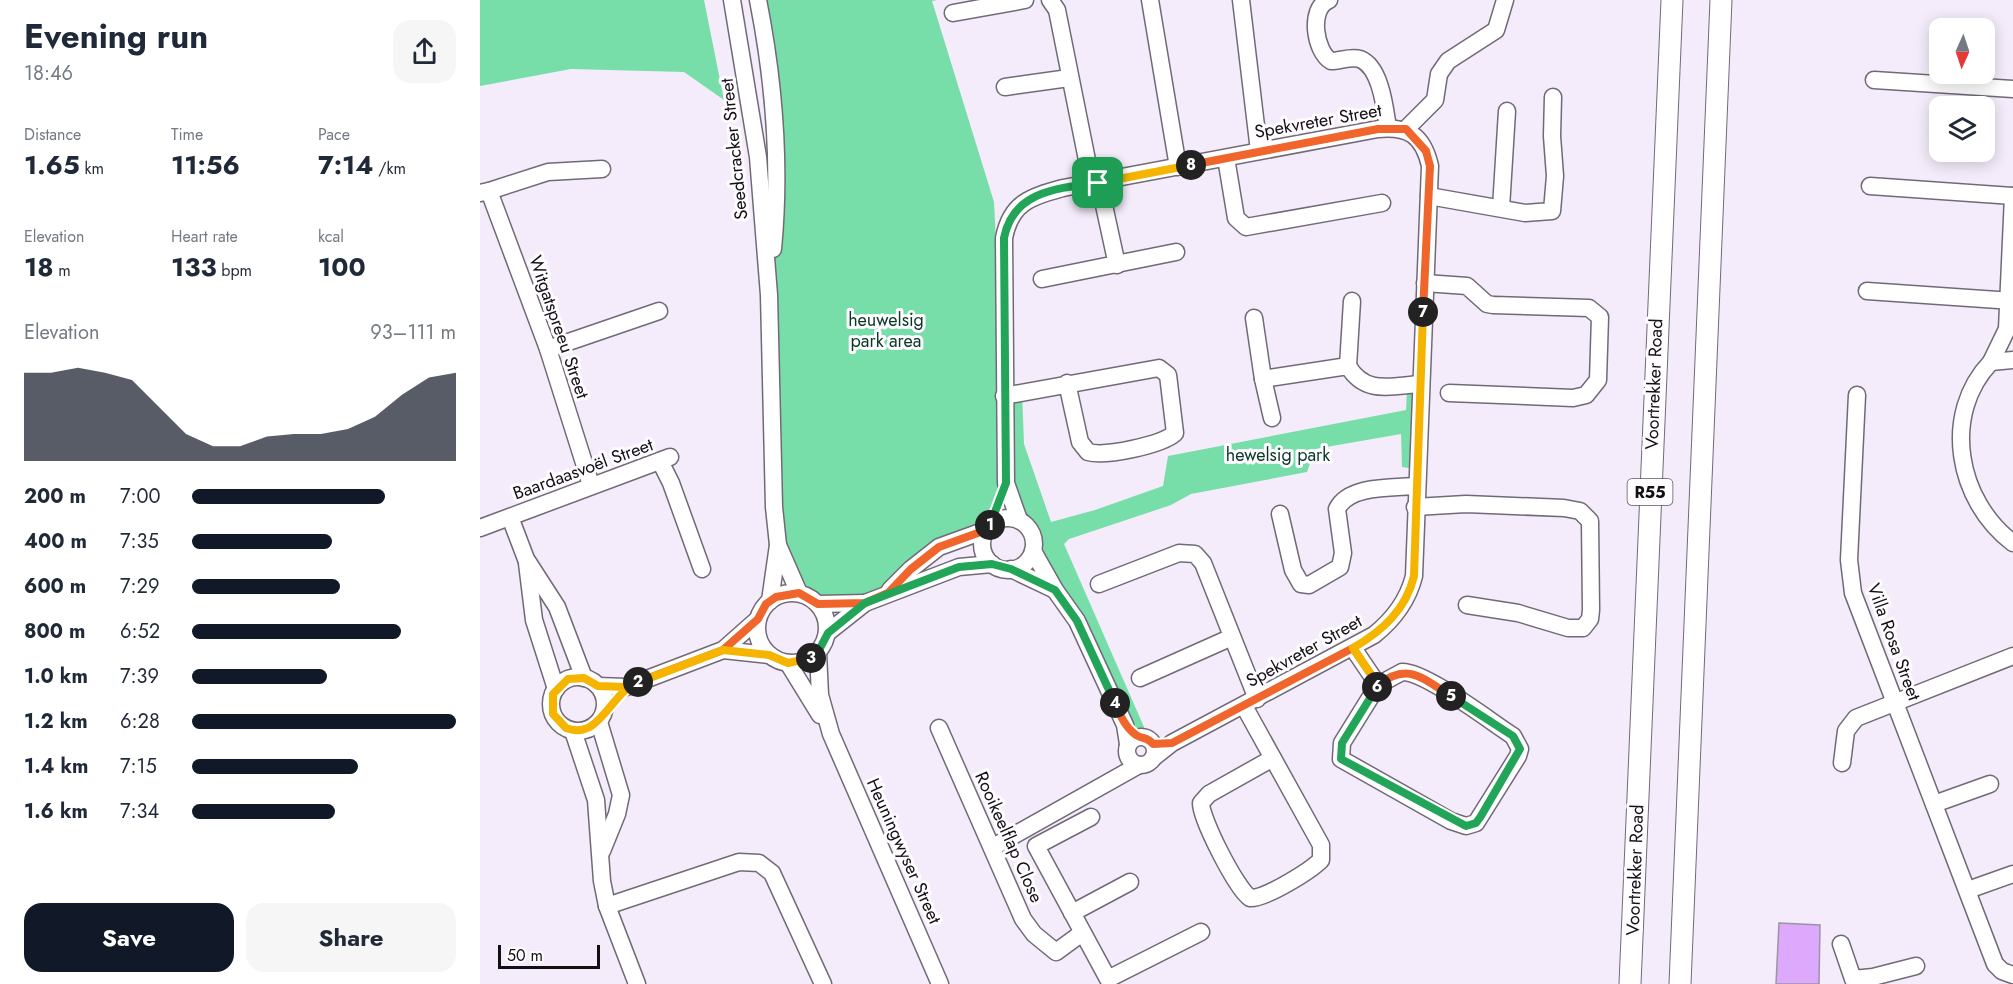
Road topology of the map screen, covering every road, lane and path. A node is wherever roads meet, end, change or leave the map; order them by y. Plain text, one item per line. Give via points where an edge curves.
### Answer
1 (732, 0) edge
2 (758, 0) edge
3 (1025, 0) edge
4 (1050, 0) edge
5 (1150, 0) edge
6 (1241, 0) edge
7 (1329, 0) edge
8 (1505, 0) edge
9 (1672, 0) edge
10 (1721, 0) edge
11 (953, 13) dead end
12 (1069, 78) junction
13 (1874, 80) dead end
14 (1005, 87) dead end
15 (2013, 89) edge
16 (1553, 97) dead end
17 (1507, 111) dead end
18 (1388, 128) junction
19 (1406, 129) junction
20 (1259, 151) junction
21 (1226, 158) junction
22 (1178, 167) junction
23 (602, 169) dead end
24 (1098, 183) junction
25 (1870, 186) dead end
26 (485, 192) edge
27 (1429, 196) junction
28 (2013, 196) edge
29 (1382, 202) dead end
30 (1501, 208) junction
31 (1176, 252) dead end
32 (1117, 265) junction
33 (1042, 279) dead end
34 (1425, 283) junction
35 (1867, 291) dead end
36 (769, 294) junction
37 (1353, 301) dead end
38 (2010, 301) edge
39 (659, 311) dead end
40 (1254, 318) dead end
41 (2010, 335) edge
42 (548, 349) junction
43 (2013, 360) edge
44 (1991, 362) junction
45 (1348, 366) junction
46 (1263, 379) junction
47 (1067, 383) junction
48 (1419, 384) junction
49 (1449, 393) dead end
50 (1857, 395) dead end
51 (1004, 396) junction
52 (1272, 418) dead end
53 (1006, 483) junction
54 (591, 485) junction
55 (1415, 486) junction
56 (1415, 507) junction
57 (1280, 514) dead end
58 (510, 516) junction
59 (1019, 520) junction
60 (480, 528) edge
61 (987, 529) junction
62 (2013, 543) edge
63 (778, 545) junction
64 (1033, 550) junction
65 (526, 560) junction
66 (992, 564) junction
67 (959, 567) junction
68 (702, 569) dead end
69 (1011, 569) junction
70 (1099, 584) dead end
71 (1055, 590) junction
72 (799, 593) junction
73 (888, 593) junction
74 (770, 601) junction
75 (865, 603) junction
76 (818, 604) junction
77 (1467, 605) dead end
78 (758, 619) junction
79 (828, 633) junction
80 (567, 635) junction
81 (1232, 637) junction
82 (542, 645) junction
83 (1353, 648) junction
84 (723, 650) junction
85 (818, 652) junction
86 (769, 655) junction
87 (2013, 656) edge
88 (788, 663) junction
89 (1140, 678) dead end
90 (591, 682) junction
91 (1378, 685) junction
92 (626, 687) junction
93 (556, 689) junction
94 (1894, 701) junction
95 (1250, 703) junction
96 (601, 717) junction
97 (939, 728) dead end
98 (573, 731) junction
99 (831, 734) junction
100 (1140, 751) junction
101 (1273, 758) junction
102 (1842, 763) dead end
103 (612, 768) junction
104 (588, 778) junction
105 (1990, 784) dead end
106 (1934, 804) junction
107 (1091, 817) dead end
108 (993, 847) junction
109 (600, 855) junction
110 (2013, 874) edge
111 (1130, 882) dead end
112 (1968, 890) junction
113 (607, 906) junction
114 (1072, 913) junction
115 (1683, 917) junction
116 (1201, 932) dead end
117 (1082, 933) junction
118 (1841, 944) dead end
119 (1916, 966) dead end
120 (2013, 975) edge
121 (637, 984) edge
122 (823, 984) edge
123 (940, 984) edge
124 (1630, 984) edge
125 (1680, 984) edge
126 (1687, 984) edge

1 - 36 street, Seedcracker Street via 757,147
2 - 36 street, Seedcracker Street via 775,122 775,210
3 - 11 street
4 - 12 street via 1057,10
5 - 22 street
6 - 20 street
7 - 18 street via 1319,6 1315,16 1323,54 1331,61 1355,58 1368,65 1377,81
8 - 19 street via 1496,30 1448,61 1439,74 1435,99
9 - 124 main road, Voortrekker Road / R55
10 - 115 main road, R55
12 - 14 street
12 - 24 street via 1088,160
13 - 15 street
16 - 30 street via 1553,209 1547,213 1525,213
17 - 30 street
18 - 19 street, Spekvreter Street
18 - 20 street, Spekvreter Street
19 - 27 street, Spekvreter Street via 1426,151
20 - 21 street, Spekvreter Street
21 - 22 street, Spekvreter Street
21 - 29 street via 1236,218 1246,227
22 - 24 street, Spekvreter Street
23 - 26 street via 548,172
24 - 32 street
24 - 51 street, Spekvreter Street via 1033,198 1017,207 1007,222
25 - 28 street
26 - 42 street, Witgatspreeu Street
27 - 30 street
27 - 34 street, Spekvreter Street
28 - 38 street
31 - 32 street
32 - 33 street
34 - 48 street, Spekvreter Street
34 - 49 street via 1467,286 1487,304 1589,308 1600,317 1598,380 1586,395 1574,398
35 - 38 street
36 - 63 street, Seedcracker Street
37 - 45 street
38 - 41 street
39 - 42 street
40 - 46 street
41 - 44 street
42 - 54 street, Witgatspreeu Street
43 - 44 street
44 - 62 street via 1968,396 1959,428 1960,440 1968,476 1982,511
45 - 46 street
45 - 48 street via 1367,385
46 - 52 street
47 - 47 street via 1148,369 1163,370 1168,375 1175,433 1163,440 1105,454 1088,452 1080,442
47 - 51 street
48 - 55 street, Spekvreter Street
50 - 94 street, Villa Rosa Street via 1851,580
51 - 53 street, Spekvreter Street
53 - 59 street, Spekvreter Street
53 - 61 street, Spekvreter Street
54 - 58 street, Baardaasvoël Street
54 - 68 street, Baardaasvoël Street via 665,459
55 - 56 street, Spekvreter Street
55 - 57 street via 1362,492 1343,501 1337,509 1343,553 1340,567 1309,585 1301,584 1293,570
56 - 77 street via 1466,504 1564,508 1580,511 1590,521 1591,610 1583,628
56 - 83 street, Spekvreter Street via 1414,576 1407,597 1383,628
58 - 60 street
58 - 65 street
59 - 61 street via 1008,518
59 - 64 street via 1032,533
61 - 66 street via 982,549
61 - 67 street
61 - 73 street via 939,547
63 - 72 street, Seedcracker Street
63 - 74 street, Seedcracker Street
64 - 69 street via 1026,563
64 - 71 street
65 - 80 street via 550,594
65 - 82 street via 534,620
66 - 67 street
66 - 69 street
67 - 73 street
69 - 71 street
70 - 81 street via 1179,552 1195,554 1203,563
71 - 100 street via 1077,621
72 - 74 street via 786,593
72 - 76 street
73 - 75 street
74 - 78 street
75 - 76 street
75 - 79 street
76 - 79 street
78 - 84 street
78 - 86 street via 758,639
79 - 85 street
80 - 82 street
80 - 90 street
81 - 89 street
81 - 95 street
82 - 93 street
83 - 91 street
83 - 95 street, Spekvreter Street
84 - 86 street
84 - 92 street
85 - 88 street via 809,659
85 - 99 street, Heuningwyser Street via 820,695
86 - 88 street
87 - 94 street
88 - 99 street, Heuningwyser Street
90 - 92 street
90 - 93 street via 568,679
90 - 96 street via 605,703
91 - 91 street via 1402,672 1415,674 1513,736 1520,749 1518,756 1476,823 1466,826 1451,820 1341,759 1342,743
92 - 96 street
93 - 98 street via 551,701 553,714 561,725
94 - 102 street via 1850,724
94 - 106 street, Villa Rosa Street
95 - 100 street, Spekvreter Street via 1172,743
95 - 101 street
96 - 98 street via 587,730
96 - 103 street
97 - 108 street, Rooikeelflap Close
98 - 104 street
99 - 123 street, Heuningwyser Street
100 - 108 street, Spekvreter Street via 1120,777
101 - 101 street via 1209,794 1201,803 1205,820 1239,885 1250,898 1261,897 1308,870 1323,856 1321,845
103 - 104 street
103 - 109 street via 620,788 620,801
104 - 109 street via 597,808
105 - 106 street
106 - 112 street, Villa Rosa Street
107 - 114 street via 1036,846
108 - 117 street, Rooikeelflap Close via 1023,919 1034,933 1056,952
109 - 113 street
110 - 112 street
111 - 114 street
112 - 120 street, Villa Rosa Street via 1995,964
113 - 121 street
113 - 122 street via 739,862 759,862 772,873
114 - 117 street
115 - 125 main road, R55
115 - 126 main road
116 - 117 street via 1108,979
118 - 119 street via 1853,979

